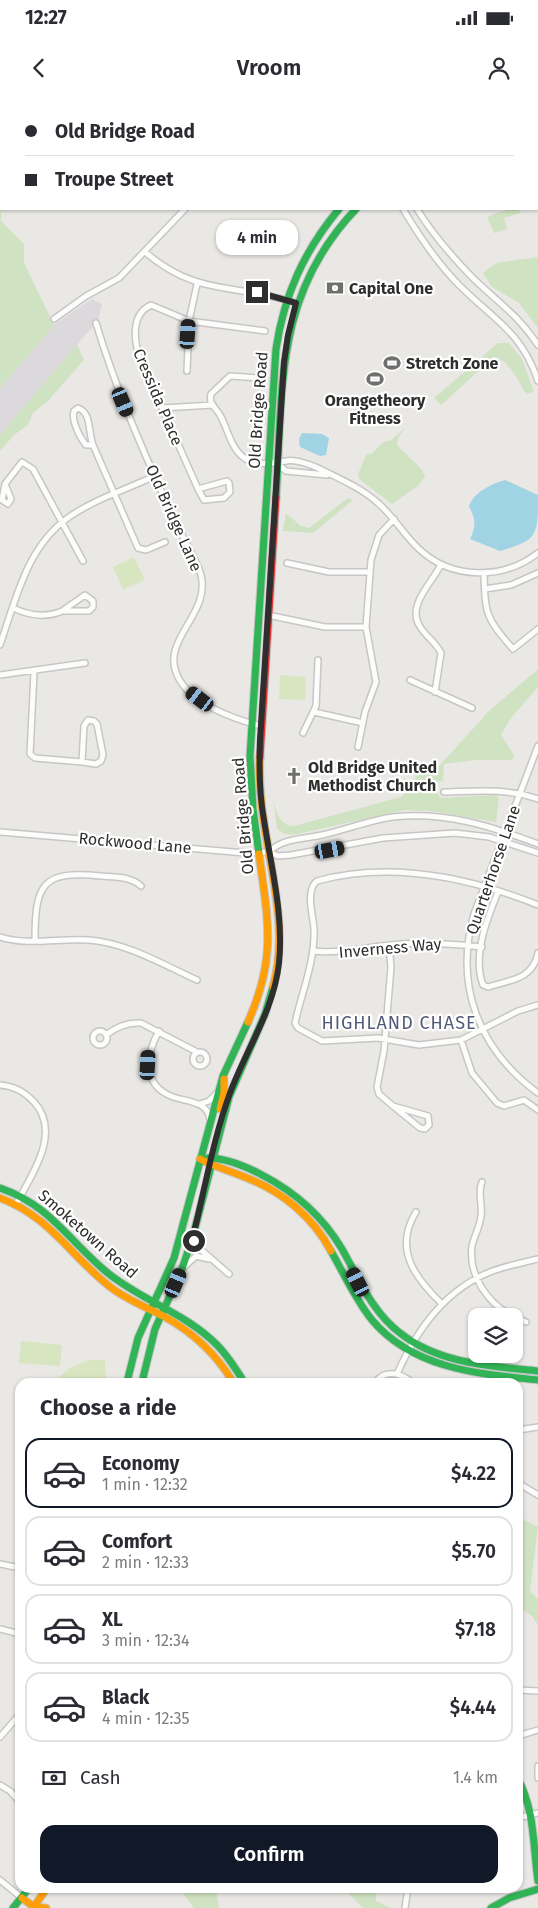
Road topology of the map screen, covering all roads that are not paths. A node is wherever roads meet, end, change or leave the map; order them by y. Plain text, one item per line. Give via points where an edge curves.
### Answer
1 (184, 210) edge
2 (338, 210) edge
3 (355, 210) edge
4 (404, 210) edge
5 (418, 210) edge
6 (145, 252) junction
7 (197, 284) junction
8 (286, 300) junction
9 (296, 303) junction
10 (54, 319) dead end
11 (189, 321) junction
12 (96, 323) dead end
13 (264, 331) dead end
14 (538, 345) edge
15 (187, 371) dead end
16 (260, 378) dead end
17 (538, 382) edge
18 (213, 405) junction
19 (162, 408) junction
20 (93, 445) junction
21 (268, 463) junction
22 (278, 464) junction
23 (331, 475) junction
24 (155, 476) junction
25 (6, 484) dead end
26 (198, 489) junction
27 (115, 494) junction
28 (394, 519) junction
29 (61, 523) junction
30 (165, 542) dead end
31 (538, 552) edge
32 (82, 561) dead end
33 (287, 563) dead end
34 (441, 564) junction
35 (369, 572) junction
36 (484, 573) junction
37 (538, 573) edge
38 (484, 590) junction
39 (13, 608) junction
40 (62, 611) junction
41 (268, 615) junction
42 (366, 627) junction
43 (538, 629) edge
44 (0, 645) edge
45 (318, 660) dead end
46 (85, 664) dead end
47 (34, 672) junction
48 (0, 675) edge
49 (410, 680) dead end
50 (435, 692) junction
51 (472, 708) dead end
52 (314, 712) junction
53 (363, 723) junction
54 (252, 724) junction
55 (261, 726) junction
56 (303, 733) dead end
57 (538, 746) edge
58 (358, 747) dead end
59 (82, 762) junction
60 (444, 792) dead end
61 (520, 793) junction
62 (538, 799) edge
63 (0, 832) edge
64 (505, 832) junction
65 (502, 841) junction
66 (538, 844) edge
67 (269, 852) junction
68 (259, 854) junction
69 (538, 854) edge
70 (141, 886) dead end
71 (483, 888) junction
72 (498, 892) junction
73 (538, 905) edge
74 (0, 937) edge
75 (34, 940) junction
76 (389, 945) junction
77 (467, 945) junction
78 (482, 947) junction
79 (313, 952) junction
80 (538, 953) edge
81 (197, 980) dead end
82 (538, 1005) edge
83 (482, 1030) junction
84 (159, 1031) junction
85 (106, 1035) dead end
86 (384, 1039) junction
87 (461, 1040) junction
88 (197, 1052) dead end
89 (224, 1072) junction
90 (0, 1085) edge
91 (538, 1092) edge
92 (217, 1093) junction
93 (200, 1104) junction
94 (393, 1106) junction
95 (538, 1110) edge
96 (210, 1120) junction
97 (211, 1158) junction
98 (200, 1159) junction
99 (211, 1166) junction
100 (482, 1182) dead end
101 (0, 1188) edge
102 (21, 1196) junction
103 (0, 1198) edge
104 (16, 1204) junction
105 (416, 1212) dead end
106 (193, 1236) junction
107 (538, 1258) edge
108 (211, 1260) junction
109 (182, 1269) junction
110 (229, 1274) dead end
111 (477, 1278) junction
112 (154, 1301) junction
113 (442, 1304) junction
114 (164, 1307) junction
115 (502, 1308) edge
116 (150, 1310) junction
117 (160, 1315) junction
118 (523, 1321) edge
119 (526, 1322) dead end
120 (413, 1342) junction
121 (409, 1350) junction
122 (538, 1371) edge
123 (397, 1374) junction
124 (128, 1378) edge
125 (143, 1378) edge
126 (230, 1378) edge
127 (241, 1378) edge
128 (380, 1378) edge
129 (404, 1378) edge
130 (519, 1378) edge
131 (523, 1378) edge
132 (538, 1380) edge
133 (538, 1427) edge
134 (523, 1429) edge
135 (523, 1486) edge
136 (538, 1495) edge
137 (0, 1564) edge
138 (15, 1567) edge
139 (0, 1630) edge
140 (15, 1633) edge
141 (523, 1690) edge
142 (538, 1691) edge
143 (15, 1720) edge
144 (538, 1730) edge
145 (523, 1734) edge
146 (0, 1737) edge
147 (538, 1766) edge
148 (538, 1778) edge
149 (0, 1785) edge
150 (523, 1788) edge
151 (15, 1796) edge
152 (535, 1814) edge
153 (0, 1880) edge
154 (538, 1881) edge
155 (538, 1889) edge
156 (15, 1892) edge
157 (16, 1893) edge
158 (26, 1893) edge
159 (44, 1893) edge
160 (407, 1893) edge
161 (22, 1898) junction
162 (13, 1908) edge
163 (34, 1908) edge
164 (46, 1908) edge
165 (405, 1908) edge
166 (491, 1908) edge

1 - 6 street
2 - 8 main road, Old Bridge Road via 308,250
3 - 9 main road, Old Bridge Road via 321,250
4 - 17 street via 447,272 498,318 518,341
5 - 14 street via 467,273 514,314
6 - 7 street via 166,269
6 - 10 street via 119,278
7 - 8 street via 257,292
7 - 11 street
8 - 9 street
8 - 21 main road, Old Bridge Road via 276,349
9 - 22 main road, Old Bridge Road via 285,351
11 - 13 street, Cressida Place
11 - 15 street
11 - 19 street, Cressida Place via 151,305 142,312 136,326 134,338 139,356
12 - 24 street, Old Bridge Lane via 120,396
16 - 18 street via 234,375 226,378 211,394
18 - 19 street
18 - 21 street via 240,455 252,462
19 - 26 street, Cressida Place
20 - 20 street via 85,412 76,409 73,416 81,438 86,445
20 - 27 street
21 - 22 street
21 - 54 main road, Old Bridge Road
22 - 23 street via 286,471
22 - 23 street via 298,462
22 - 41 main road, Old Bridge Road
23 - 28 street via 367,494
24 - 27 street
24 - 54 street, Old Bridge Lane via 202,580 197,610 175,650 176,672 182,684 200,699 227,716
25 - 29 street via 22,462 29,464
26 - 26 street via 226,481 230,483 224,498 204,500
27 - 29 street
27 - 30 street via 138,548 146,550
28 - 34 street via 418,548
28 - 35 street via 376,540
29 - 32 street
29 - 39 street via 30,563
31 - 36 street via 511,568
33 - 35 street via 329,572
34 - 36 street via 459,571
34 - 50 street via 422,594 417,615 420,627 441,652
35 - 42 street
36 - 38 street
37 - 38 street via 511,585
38 - 43 street via 489,619 514,649
39 - 40 street via 41,616
39 - 44 street
40 - 40 street via 85,595 93,601 91,609 85,612
41 - 42 street via 325,627
41 - 55 main road, Old Bridge Road
42 - 53 street via 376,682
45 - 52 street
46 - 47 street
47 - 48 street
47 - 59 street via 30,754 35,758
49 - 50 street
50 - 51 street
52 - 53 street
52 - 56 street
53 - 58 street
54 - 55 street, Old Bridge Lane
54 - 68 main road, Old Bridge Road via 251,783
55 - 67 main road, Old Bridge Road via 261,796
57 - 61 street, Quarterhorse Lane
59 - 59 street via 96,764 103,758 97,724 91,720 84,724
60 - 61 street via 501,790
61 - 62 street
61 - 64 street, Quarterhorse Lane
63 - 68 street, Rockwood Lane
64 - 65 street, Quarterhorse Lane
64 - 66 street
64 - 67 street via 463,820 408,816 279,843
65 - 67 street via 478,834 455,833 383,838 291,855 278,856
65 - 69 street
65 - 71 street, Quarterhorse Lane
67 - 68 street, Rockwood Lane
67 - 97 main road, Old Bridge Road via 280,920 279,965 265,1014 229,1097
68 - 89 main road, Old Bridge Road via 269,930 267,968 260,995
70 - 75 street via 127,878 73,873 53,878 41,890 36,902
71 - 72 street
71 - 77 street, Quarterhorse Lane
71 - 79 street via 442,876 404,871 372,872 317,881 311,889
72 - 73 street
72 - 78 street via 485,927
74 - 75 street
75 - 81 street via 88,940 114,945
76 - 77 street, Inverness Way
76 - 79 street, Inverness Way via 346,952
76 - 86 street via 391,967
77 - 78 street, Inverness Way
77 - 83 street, Quarterhorse Lane via 469,991
78 - 80 street via 482,982 488,987 528,973 535,966
79 - 86 street via 295,1023 298,1028 326,1042
82 - 83 street via 518,1011
83 - 87 street
83 - 91 street, Quarterhorse Lane via 507,1066
84 - 85 street via 132,1022
84 - 88 street
84 - 93 street via 148,1054 151,1074 168,1094
86 - 87 street via 410,1045
86 - 94 street via 378,1091
87 - 95 street via 472,1073 496,1103 504,1106 524,1100
89 - 92 main road, Old Bridge Road
89 - 97 main road via 224,1093
90 - 102 street via 25,1094 36,1104 45,1122 44,1146
92 - 93 street
92 - 96 main road, Old Bridge Road
93 - 96 street via 207,1110
94 - 94 street via 420,1128 425,1129 429,1125 429,1117 424,1113
96 - 98 main road, Old Bridge Road
97 - 98 main road
97 - 99 main road
97 - 120 main road via 262,1175 304,1202 334,1237 375,1308
98 - 99 main road
98 - 112 main road, Old Bridge Road via 174,1258
99 - 106 main road
99 - 121 main road via 264,1186 296,1208 325,1239 362,1307 382,1329
100 - 111 street via 479,1192 482,1215 472,1256
101 - 102 main road, Smoketown Road
102 - 104 street
102 - 112 main road, Smoketown Road via 56,1219 108,1273
103 - 104 main road, Smoketown Road
104 - 116 main road, Smoketown Road via 53,1229 108,1285
105 - 113 street via 406,1234 410,1262 422,1284
106 - 108 street via 198,1248
106 - 109 main road
107 - 111 street
108 - 109 street via 196,1256
108 - 110 street
109 - 114 main road
111 - 113 street
111 - 115 street via 492,1301
112 - 114 main road, Smoketown Road
112 - 116 main road, Old Bridge Road
113 - 120 street
114 - 117 main road
114 - 127 main road, Smoketown Road via 209,1336
116 - 117 main road, Smoketown Road
116 - 124 main road, Old Bridge Road via 138,1338
117 - 125 main road
117 - 126 main road, Smoketown Road via 185,1329 208,1348
118 - 119 street
120 - 121 street
120 - 122 main road via 457,1362
121 - 123 street
121 - 130 main road via 436,1364 463,1372
123 - 128 street
123 - 129 street
131 - 132 main road
133 - 134 street
135 - 136 street
137 - 138 street
139 - 140 street
141 - 142 street
143 - 146 street
144 - 145 street
147 - 148 street
149 - 151 street
150 - 152 main road
152 - 154 main road
153 - 156 street
155 - 166 main road via 509,1898
157 - 161 street
158 - 161 main road
159 - 163 main road
160 - 165 street
161 - 162 main road
161 - 163 main road
163 - 164 main road

